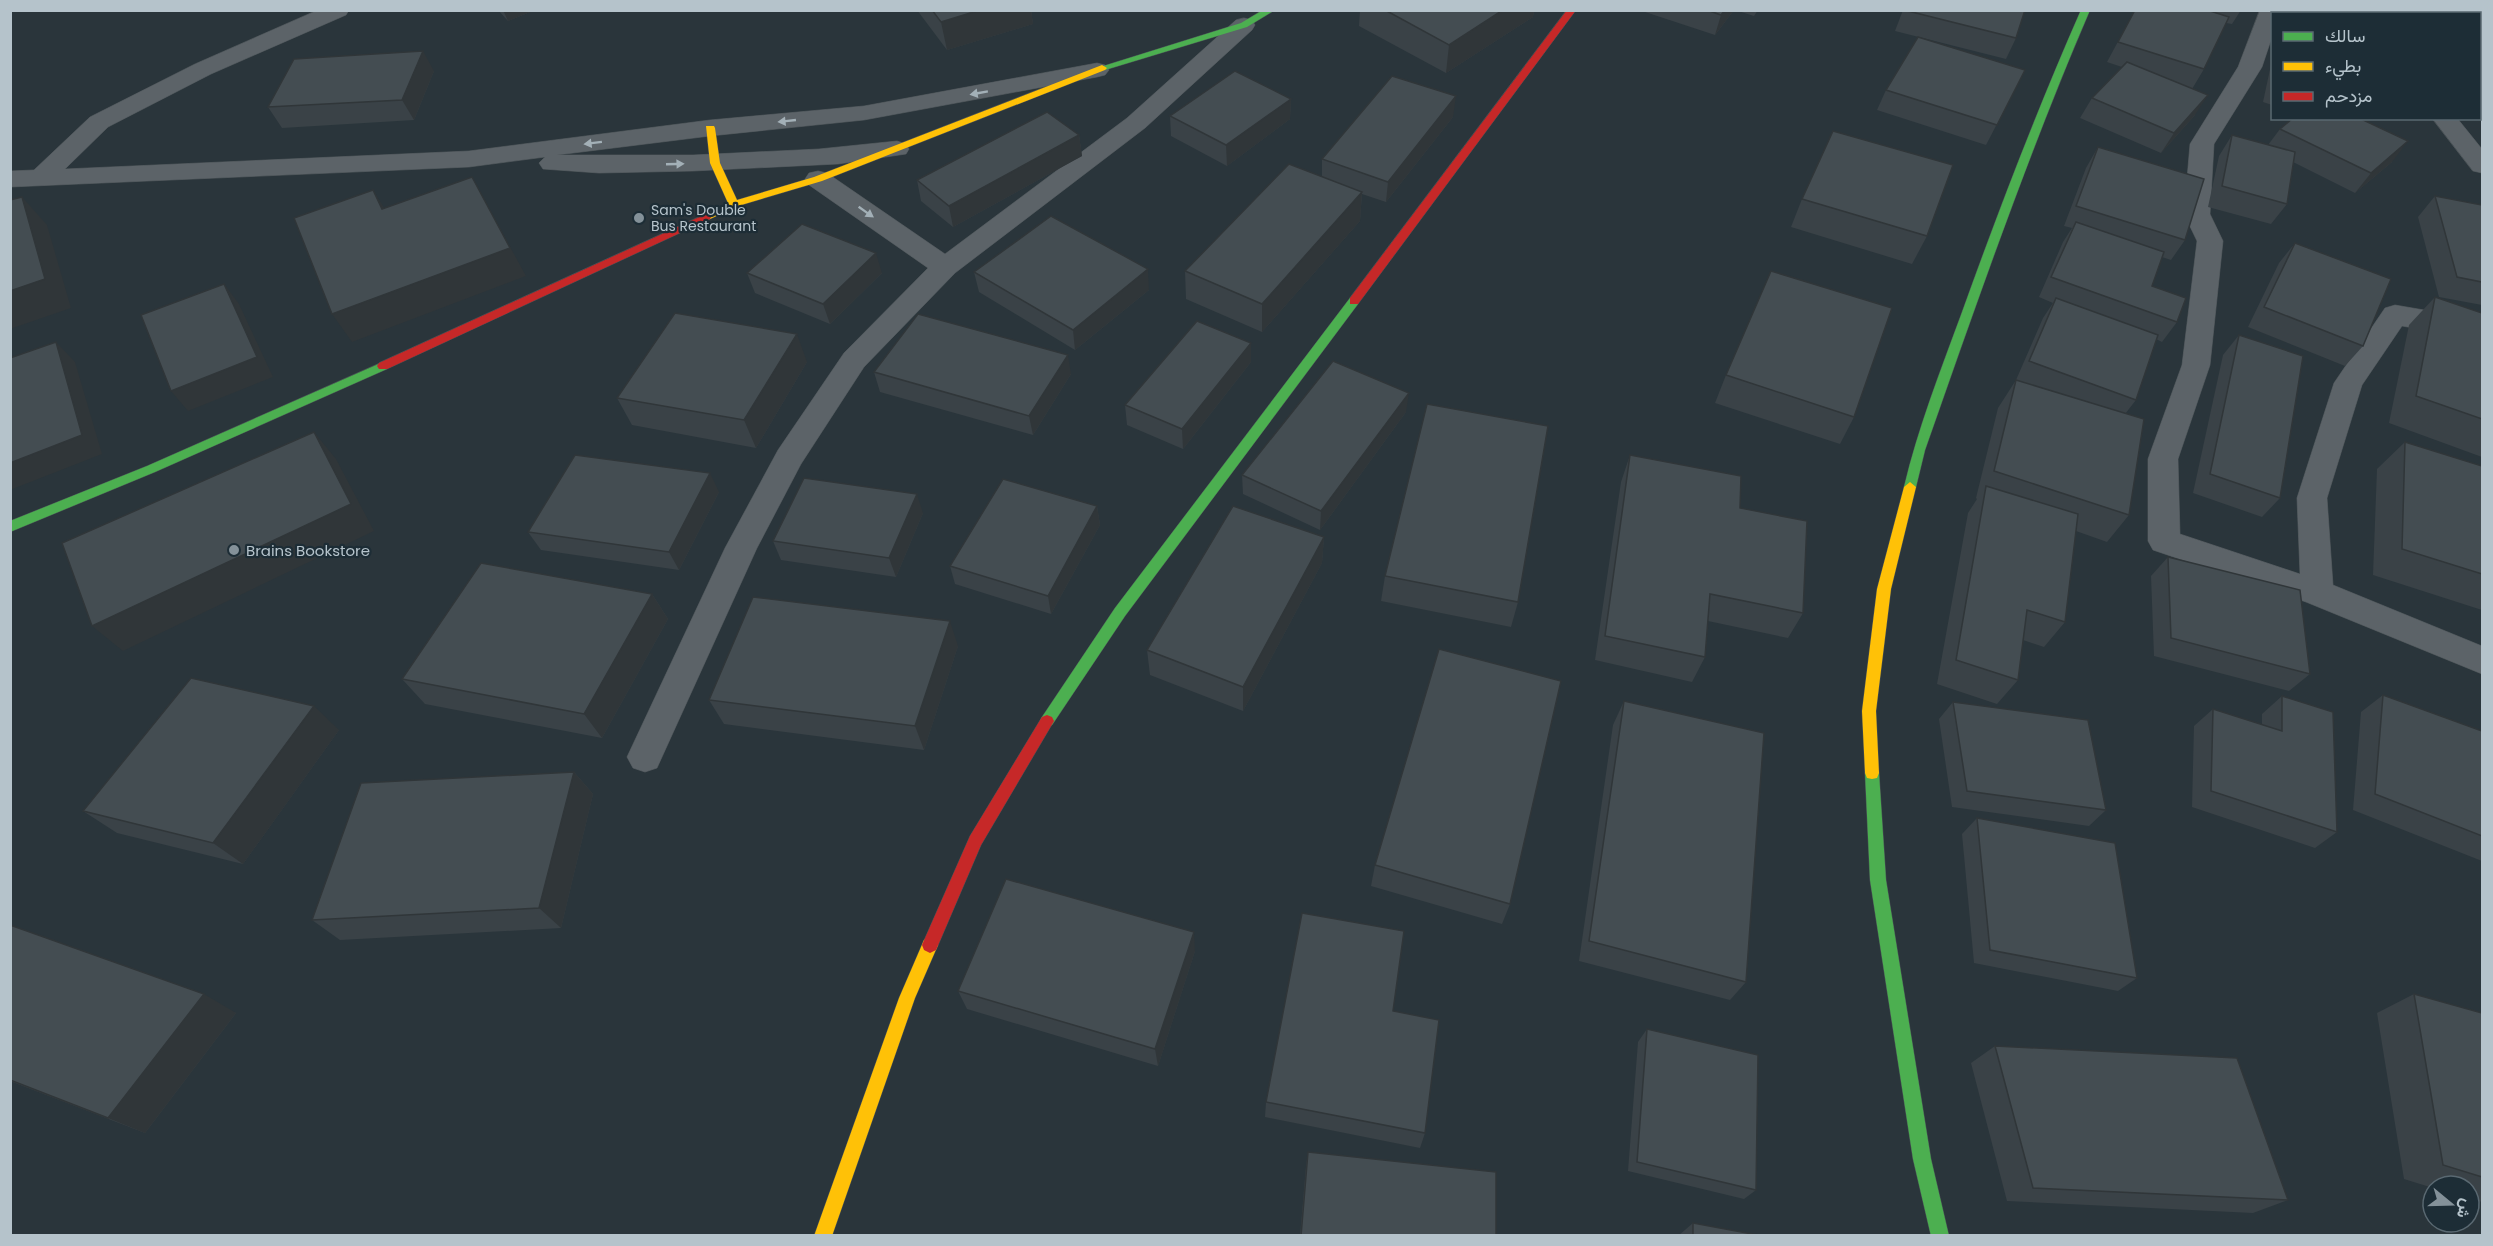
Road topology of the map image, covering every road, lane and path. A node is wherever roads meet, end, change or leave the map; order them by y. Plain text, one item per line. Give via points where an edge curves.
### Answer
1 (338, 10) edge
2 (1271, 10) edge
3 (1572, 10) edge
4 (2086, 10) edge
5 (2271, 10) edge
6 (1244, 25) junction
7 (1099, 69) junction
8 (2446, 120) edge
9 (710, 128) junction
10 (897, 149) junction
11 (469, 159) junction
12 (715, 162) junction
13 (2482, 165) edge
14 (40, 178) junction
15 (10, 179) edge
16 (818, 179) junction
17 (734, 204) junction
18 (945, 267) junction
19 (2482, 330) edge
20 (10, 527) edge
21 (2318, 593) junction
22 (2482, 660) edge
23 (645, 757) dead end
24 (823, 1236) edge
25 (1940, 1236) edge

1 - 14 street via 202,69 99,122
2 - 6 main road
3 - 24 main road via 1120,612 1056,706 975,841 907,998
4 - 25 main road via 1995,234 1919,450 1884,589 1869,711 1878,880 1922,1159
5 - 21 street via 2250,67 2202,144 2197,214 2210,241 2196,365 2163,459 2164,541
6 - 7 main road
6 - 18 street via 1136,123
7 -> 9 street via 864,113
7 - 10 main road
8 - 13 street
9 -> 11 street
9 - 12 main road
10 - 12 street via 850,156
10 - 16 main road
11 -> 12 street via 612,167
11 - 14 street
12 - 17 main road
14 - 15 street
16 - 17 main road
16 -> 18 street
17 - 20 main road via 287,410
18 - 23 street via 854,360 789,458 741,548
19 - 21 street via 2395,315 2348,383 2312,498
21 - 22 street

